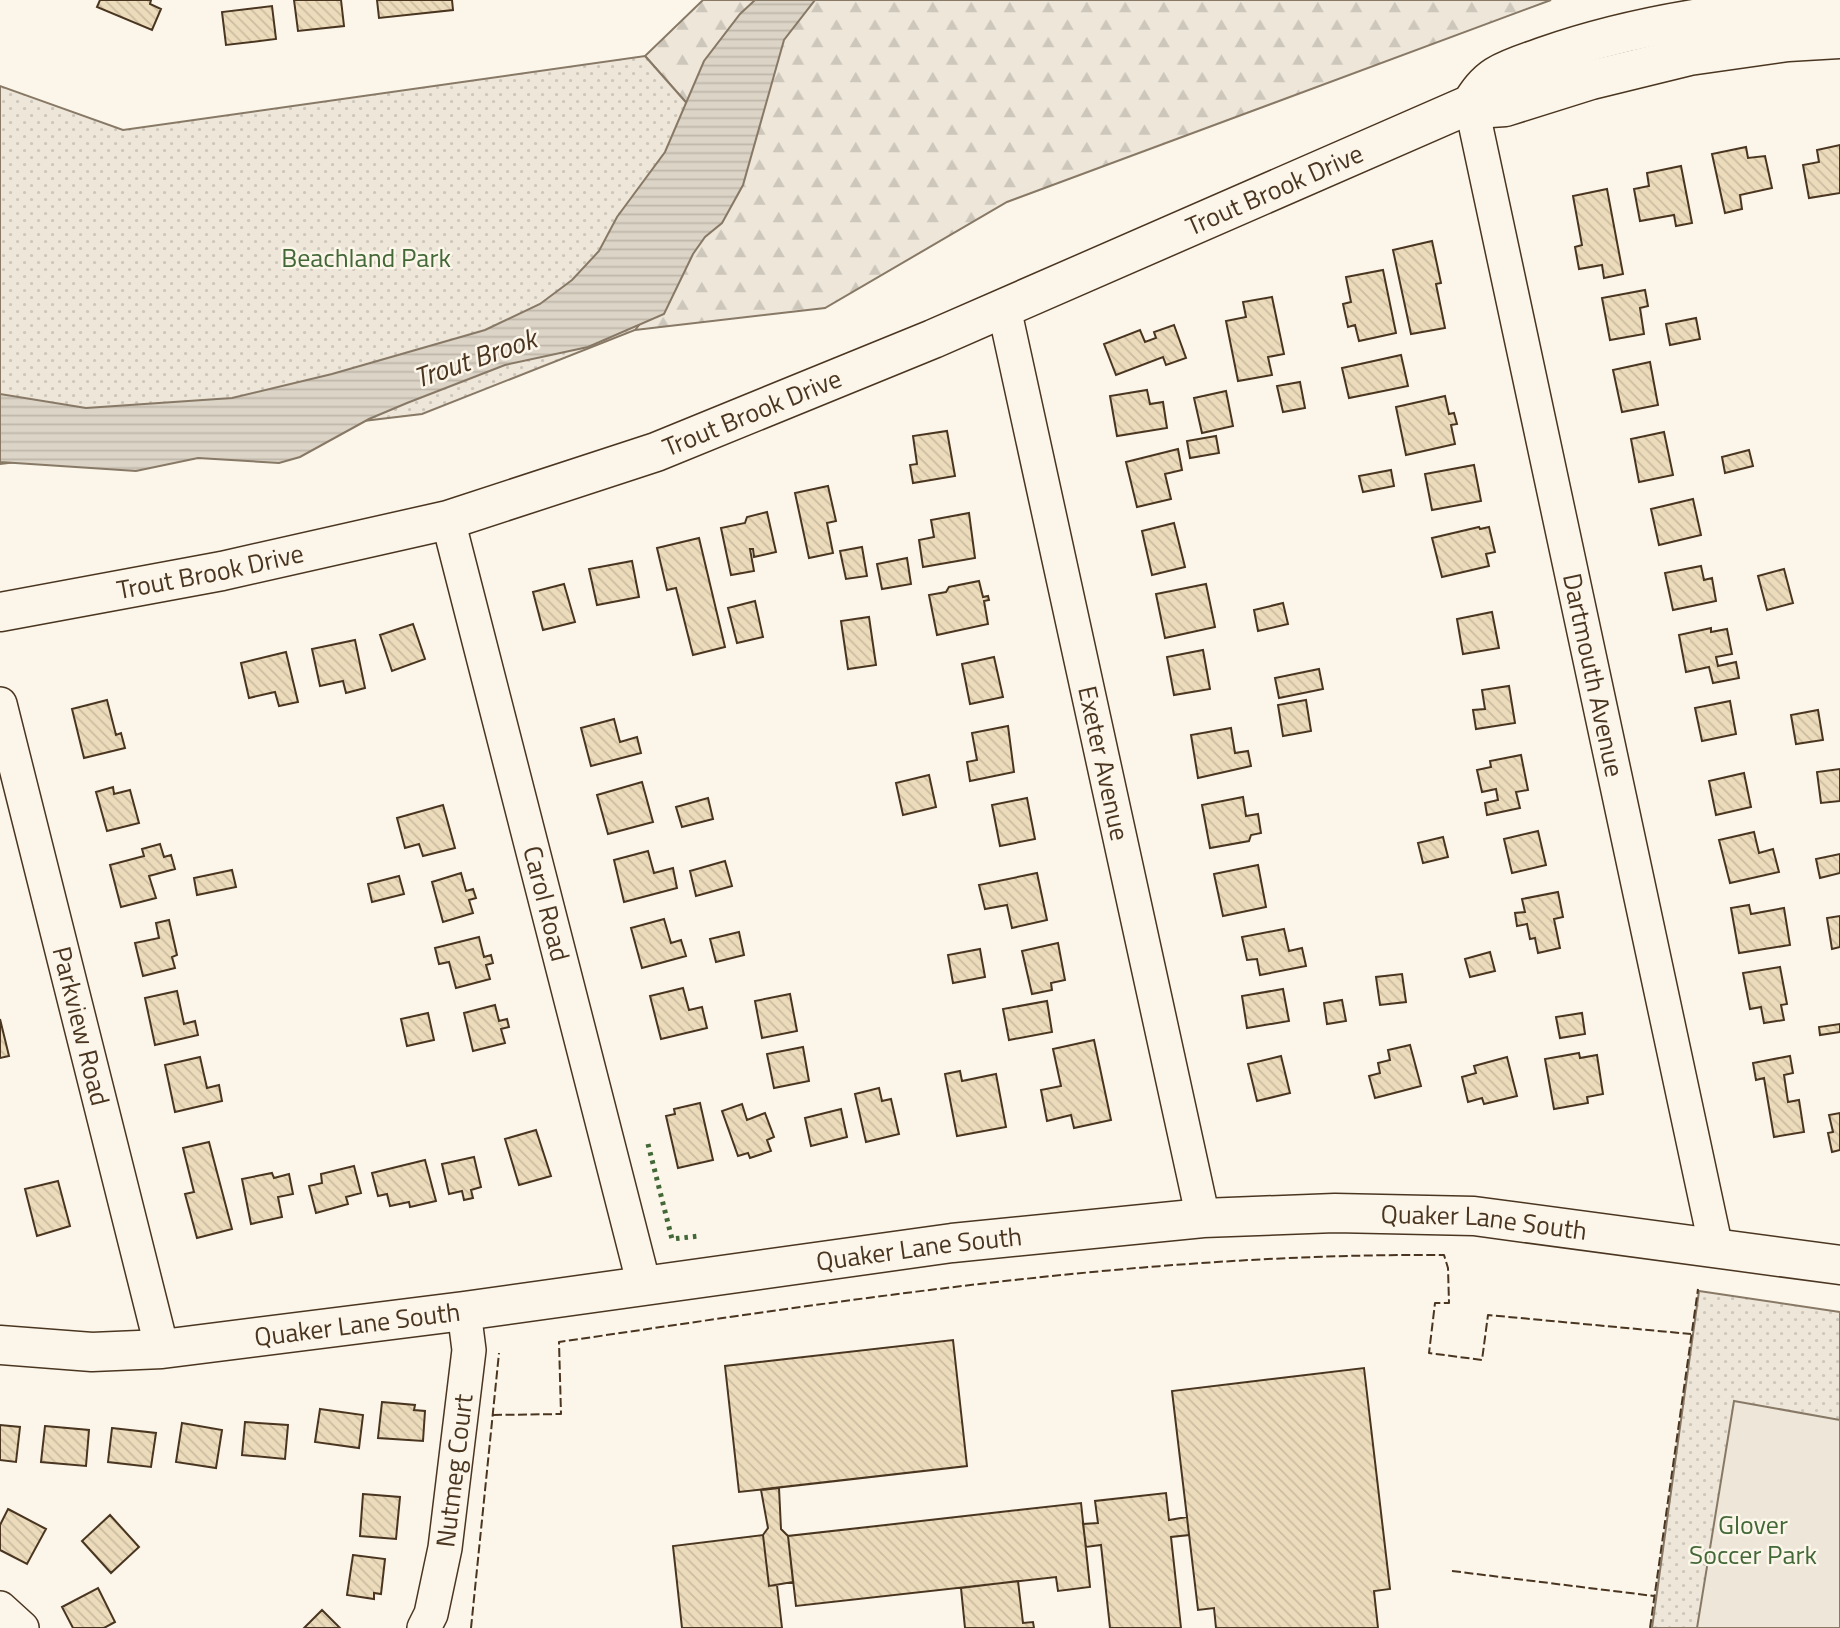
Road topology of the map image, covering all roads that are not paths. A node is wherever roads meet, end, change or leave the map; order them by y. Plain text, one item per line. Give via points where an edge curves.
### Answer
1 (1840, 3) edge
2 (1840, 38) edge
3 (1471, 104) junction
4 (1004, 308) junction
5 (448, 520) junction
6 (0, 612) edge
7 (0, 704) edge
8 (1203, 1218) junction
9 (1716, 1248) junction
10 (1840, 1265) edge
11 (644, 1285) junction
12 (464, 1311) junction
13 (0, 1345) edge
14 (162, 1349) junction
15 (0, 1608) edge
16 (22, 1628) edge
17 (424, 1628) edge

1 - 3 main road, Trout Brook Drive via 1706,18 1602,39 1506,71 1486,83
2 - 3 main road, Trout Brook Drive via 1711,52 1623,71 1506,107
3 - 4 main road, Trout Brook Drive
3 - 9 street, Dartmouth Avenue
4 - 5 main road, Trout Brook Drive via 656,452
4 - 8 street, Exeter Avenue
5 - 6 main road, Trout Brook Drive via 222,571
5 - 11 street, Carol Road
7 - 14 street, Parkview Road
8 - 9 main road, Quaker Lane South via 1348,1213 1474,1216
8 - 11 main road, Quaker Lane South via 952,1243
9 - 10 main road, Quaker Lane South
11 - 12 main road, Quaker Lane South
12 - 14 main road, Quaker Lane South
12 - 17 street, Nutmeg Court via 469,1350 445,1548
13 - 14 main road, Quaker Lane South via 92,1352
15 - 16 street

